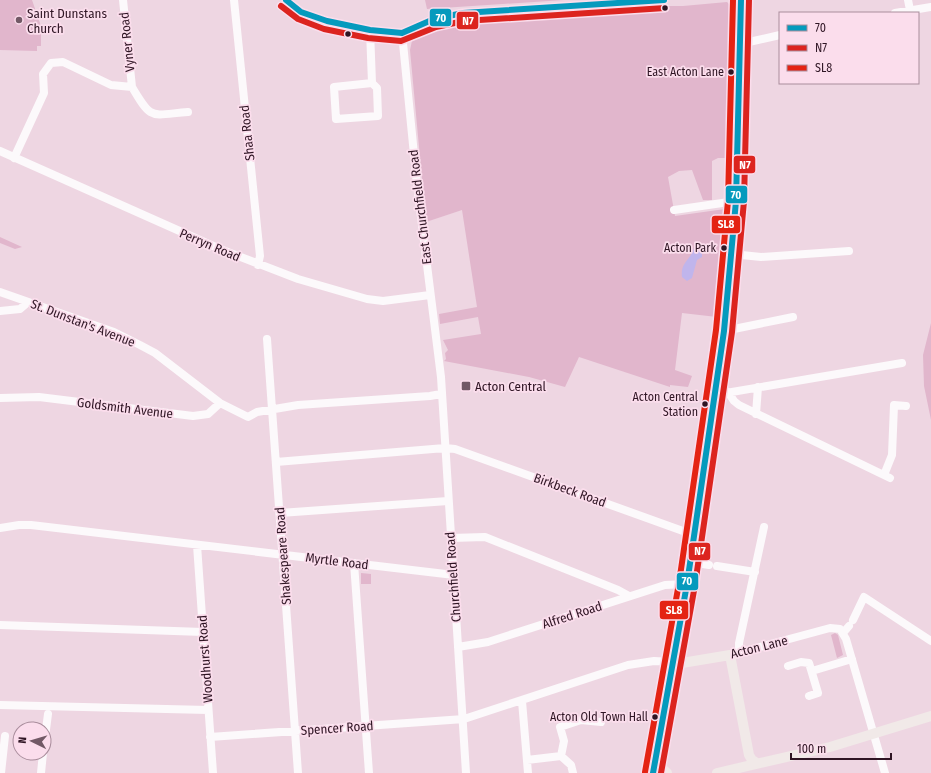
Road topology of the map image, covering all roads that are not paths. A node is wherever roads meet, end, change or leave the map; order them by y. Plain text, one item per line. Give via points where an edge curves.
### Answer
1 (123, 0) edge
2 (234, 0) edge
3 (286, 0) edge
4 (664, 0) edge
5 (741, 0) edge
6 (908, 0) edge
7 (584, 3) edge
8 (931, 6) edge
9 (910, 10) junction
10 (900, 12) edge
11 (370, 30) junction
12 (402, 33) junction
13 (779, 36) edge
14 (740, 44) junction
15 (372, 83) junction
16 (132, 87) junction
17 (188, 112) dead end
18 (0, 151) edge
19 (14, 158) junction
20 (736, 201) junction
21 (674, 210) dead end
22 (849, 251) dead end
23 (732, 254) junction
24 (258, 265) junction
25 (0, 292) edge
26 (430, 295) junction
27 (27, 303) junction
28 (0, 311) edge
29 (793, 317) dead end
30 (724, 331) junction
31 (268, 339) dead end
32 (902, 363) dead end
33 (441, 381) joint
34 (758, 388) junction
35 (716, 391) junction
36 (728, 392) junction
37 (441, 394) junction
38 (0, 398) edge
39 (220, 403) junction
40 (906, 406) dead end
41 (273, 408) junction
42 (756, 414) junction
43 (445, 448) junction
44 (276, 462) junction
45 (448, 501) junction
46 (280, 513) junction
47 (764, 527) dead end
48 (0, 528) edge
49 (694, 535) junction
50 (451, 538) junction
51 (196, 545) junction
52 (283, 555) junction
53 (690, 562) junction
54 (354, 563) junction
55 (755, 572) junction
56 (454, 575) junction
57 (686, 584) junction
58 (629, 596) junction
59 (0, 625) edge
60 (203, 632) junction
61 (843, 633) junction
62 (931, 641) edge
63 (458, 647) junction
64 (735, 655) junction
65 (852, 659) junction
66 (673, 662) junction
67 (788, 666) dead end
68 (812, 671) junction
69 (809, 696) dead end
70 (522, 701) junction
71 (0, 705) edge
72 (208, 710) junction
73 (48, 714) dead end
74 (931, 716) edge
75 (464, 719) junction
76 (47, 721) edge
77 (601, 722) dead end
78 (366, 726) junction
79 (296, 731) junction
80 (874, 733) junction
81 (6, 736) dead end
82 (210, 737) junction
83 (749, 755) junction
84 (561, 756) junction
85 (527, 760) junction
86 (42, 761) edge
87 (655, 762) junction
88 (757, 763) junction
89 (743, 767) junction
90 (1, 773) edge
91 (41, 773) edge
92 (213, 773) edge
93 (298, 773) edge
94 (369, 773) edge
95 (466, 773) edge
96 (528, 773) edge
97 (573, 773) edge
98 (653, 773) edge
99 (667, 773) edge
100 (717, 773) edge
101 (885, 773) edge

1 - 16 street, Vyner Road
2 - 24 street, Shaa Road via 259,249
3 - 11 street via 306,15
4 - 7 street
5 - 14 main road
6 - 9 street
7 - 12 street via 464,13 434,19
8 - 9 street
9 - 10 street
11 - 12 street
11 - 15 street
12 - 26 street, East Churchfield Road
13 - 14 street
14 - 20 main road
15 - 15 street via 334,87 336,119 378,116 377,88
16 - 17 street via 145,109 154,115
16 - 19 street, Vyner Road via 111,85 63,62 51,63 43,74 44,93
18 - 19 street, Perryn Road
19 - 24 street, Perryn Road
20 - 21 street
20 - 23 main road
22 - 23 street via 761,257
23 - 30 main road
24 - 26 street, Perryn Road via 367,299 383,301
25 - 27 street, St. Dunstan's Avenue
26 - 33 street, East Churchfield Road
27 - 28 street via 20,308
27 - 39 street, St. Dunstan's Avenue via 114,332 140,345 155,353
29 - 30 street
30 - 35 main road
31 - 41 street, Shakespeare Road
32 - 34 street
33 - 37 street, Churchfield Road
34 - 36 street
34 - 42 street
35 - 36 street
35 - 49 main road
36 - 42 street via 734,401
37 - 41 street
37 - 43 street, Churchfield Road
38 - 39 street, Goldsmith Avenue via 39,397 193,416 208,414
39 - 41 street via 243,413 248,409 257,412
40 - 42 street via 894,405 892,455 887,476
41 - 44 street, Shakespeare Road
43 - 44 street, Birkbeck Road
43 - 45 street, Churchfield Road
43 - 49 street, Birkbeck Road via 455,449
44 - 46 street, Shakespeare Road
45 - 46 street
45 - 50 street, Churchfield Road
46 - 52 street, Shakespeare Road
47 - 55 street
48 - 51 street, Myrtle Road via 30,525
49 - 53 main road
50 - 56 street, Churchfield Road
50 - 58 street via 485,537
51 - 52 street, Myrtle Road
51 - 60 street, Woodhurst Road
52 - 54 street, Myrtle Road
52 - 79 street, Shakespeare Road
53 - 55 street
53 - 57 main road
54 - 56 street, Myrtle Road
54 - 78 street
55 - 64 street
56 - 63 street, Churchfield Road
57 - 58 street, Alfred Road via 665,585
57 - 66 main road
58 - 63 street, Alfred Road via 488,642
59 - 60 street
60 - 72 street, Woodhurst Road
61 - 62 street via 864,597
61 - 64 street, Acton Lane via 840,628 830,628
61 - 65 street
63 - 75 street, Churchfield Road
64 - 66 main road, Acton Lane via 682,663
64 - 83 main road
65 - 68 street
65 - 80 street
66 - 70 street, Spencer Road via 654,660 628,665
66 - 87 main road
67 - 68 street via 809,662
68 - 69 street via 818,693
70 - 75 street, Spencer Road
70 - 85 street
71 - 72 street
72 - 82 street, Woodhurst Road
73 - 76 street
74 - 80 main road
75 - 78 street, Spencer Road
75 - 95 street, Churchfield Road
77 - 84 street via 581,720 560,727 564,741
78 - 79 street, Spencer Road
78 - 94 street
79 - 82 street, Spencer Road
79 - 93 street, Shakespeare Road
80 - 88 main road via 830,747
80 - 101 street
81 - 90 street
82 - 92 street, Woodhurst Road
83 - 88 main road
83 - 89 main road via 748,763
84 - 85 street
84 - 97 street via 571,765
85 - 96 street
86 - 91 street
87 - 98 main road
87 - 99 main road
88 - 89 main road
89 - 100 main road

